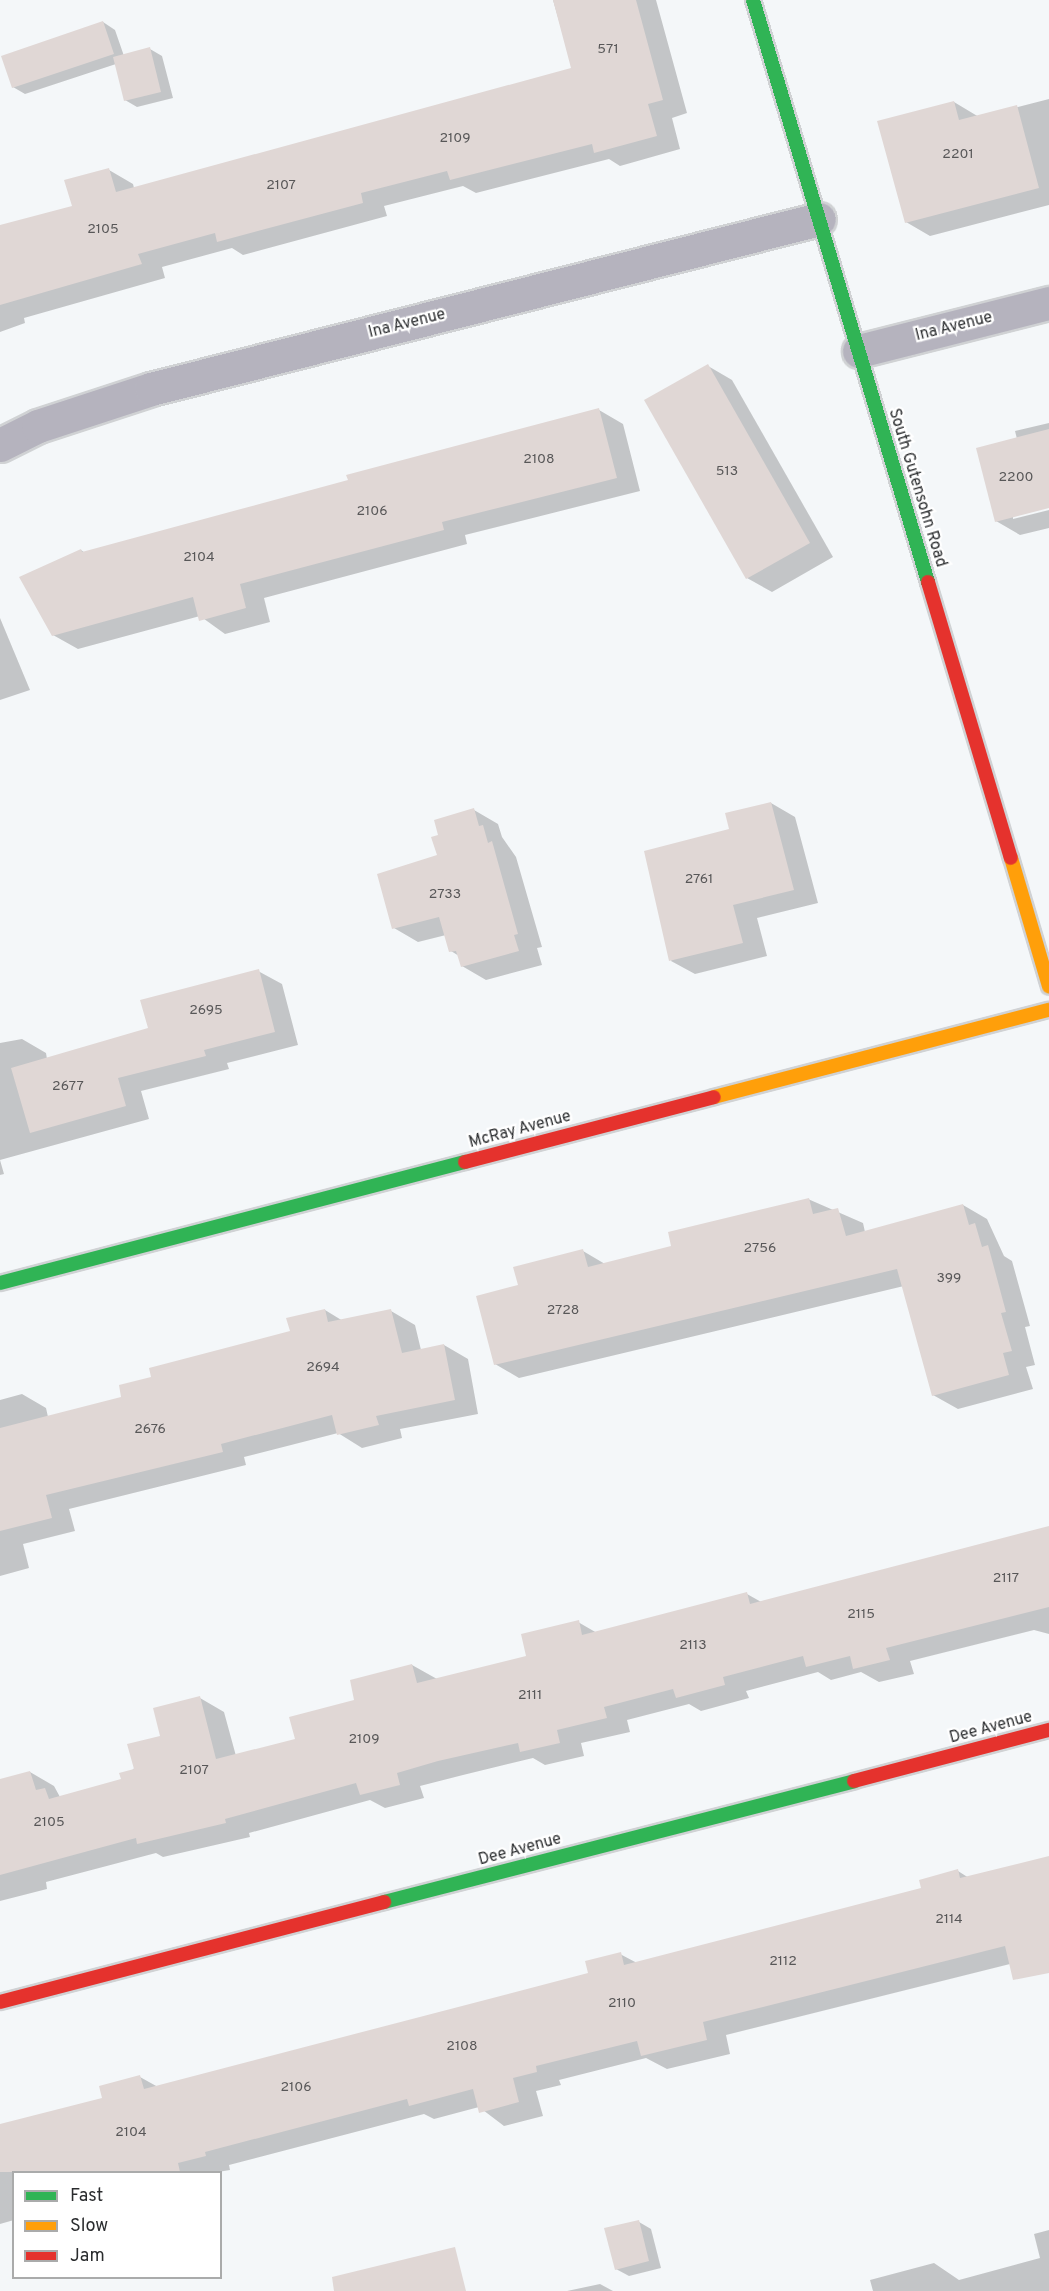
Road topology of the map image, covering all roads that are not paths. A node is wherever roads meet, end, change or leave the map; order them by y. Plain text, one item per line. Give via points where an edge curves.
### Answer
1 (753, 0) edge
2 (819, 219) junction
3 (1049, 303) edge
4 (860, 351) junction
5 (0, 445) edge
6 (1049, 986) edge
7 (1049, 1010) edge
8 (0, 1283) edge
9 (1049, 1730) edge
10 (0, 2002) edge

1 - 2 street, South Gutensohn Road
2 - 4 street, South Gutensohn Road
2 - 5 street, Ina Avenue via 151,389 38,426
3 - 4 street, Ina Avenue
4 - 6 street, South Gutensohn Road
7 - 8 street, McRay Avenue
9 - 10 street, Dee Avenue

